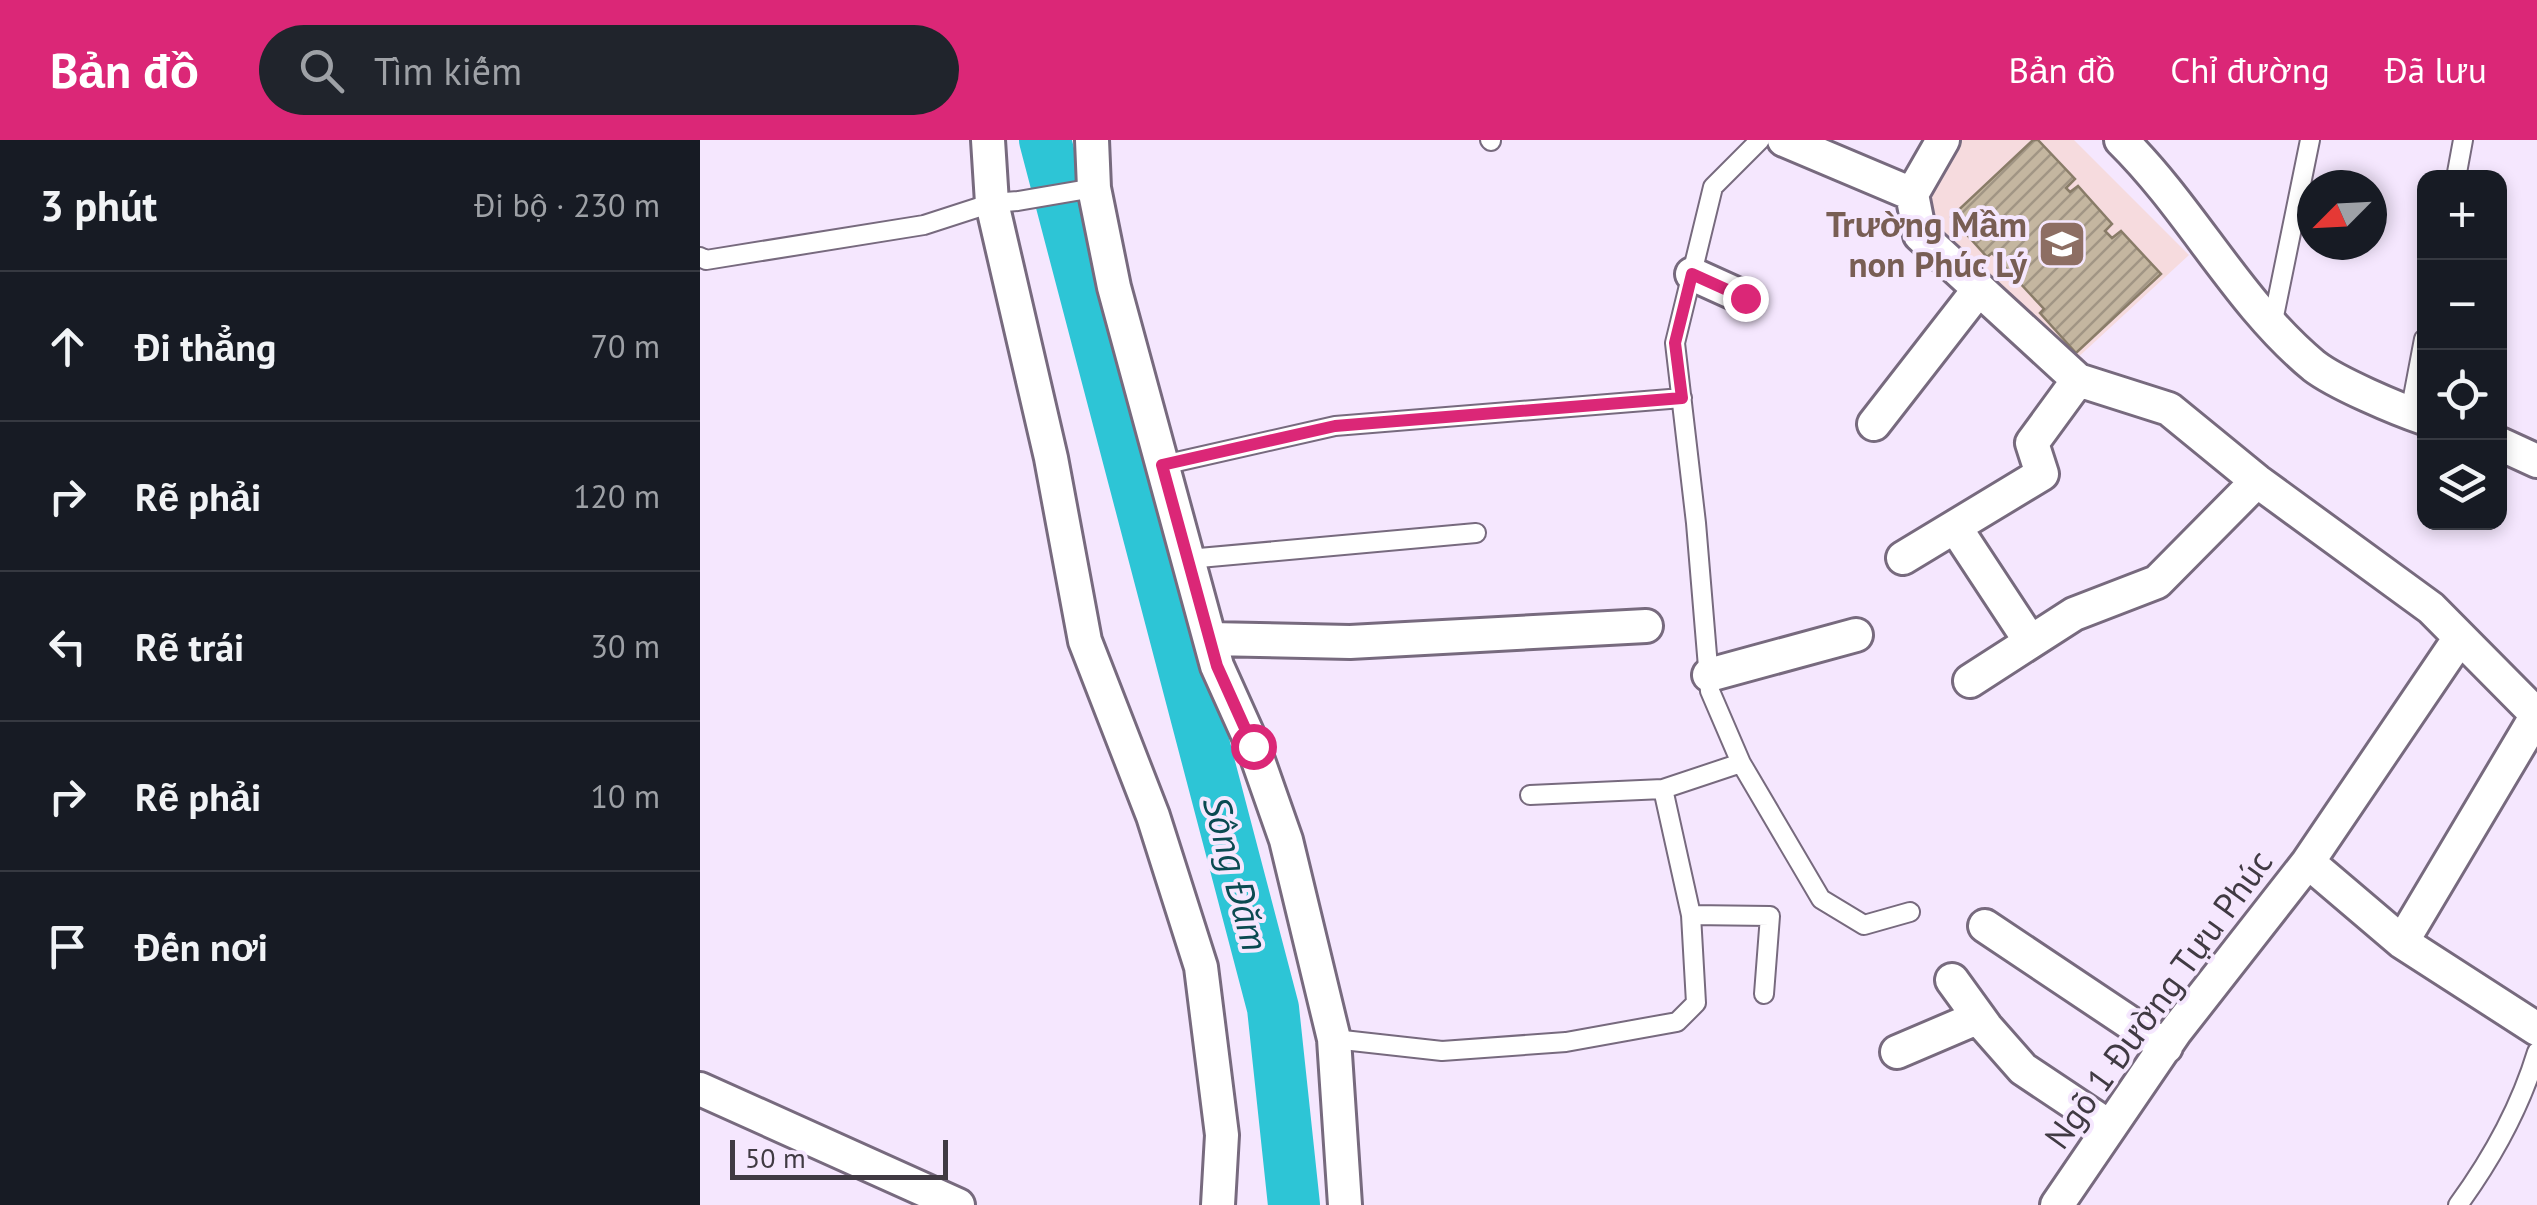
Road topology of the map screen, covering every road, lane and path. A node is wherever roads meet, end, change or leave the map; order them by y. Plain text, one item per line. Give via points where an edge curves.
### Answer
1 (988, 140) edge
2 (1092, 140) edge
3 (1760, 140) edge
4 (1784, 140) edge
5 (1944, 140) edge
6 (2122, 140) edge
7 (2310, 140) edge
8 (2463, 140) edge
9 (2457, 170) edge
10 (1084, 189) junction
11 (1912, 194) junction
12 (1005, 202) junction
13 (700, 257) edge
14 (1692, 274) junction
15 (1978, 289) junction
16 (1745, 298) dead end
17 (2272, 327) junction
18 (2078, 380) junction
19 (1682, 398) junction
20 (2417, 416) edge
21 (1874, 424) dead end
22 (2507, 446) edge
23 (2536, 456) edge
24 (1162, 465) junction
25 (2257, 480) junction
26 (1955, 527) junction
27 (1476, 533) dead end
28 (1903, 558) dead end
29 (1188, 560) junction
30 (1646, 626) dead end
31 (1856, 635) dead end
32 (1210, 639) junction
33 (2459, 639) junction
34 (2030, 641) junction
35 (1709, 675) junction
36 (1970, 681) dead end
37 (2537, 715) edge
38 (1741, 763) junction
39 (1663, 789) junction
40 (1530, 794) dead end
41 (2308, 862) junction
42 (1910, 912) dead end
43 (1691, 915) junction
44 (1985, 926) dead end
45 (2402, 942) junction
46 (1952, 980) dead end
47 (1764, 994) dead end
48 (1979, 1017) junction
49 (2537, 1030) edge
50 (1334, 1039) junction
51 (2166, 1046) junction
52 (1898, 1052) dead end
53 (2537, 1052) edge
54 (700, 1089) edge
55 (2110, 1127) junction
56 (958, 1205) edge
57 (1218, 1205) edge
58 (1345, 1205) edge
59 (2057, 1205) edge
60 (2458, 1205) edge

1 - 12 street
2 - 10 street
3 - 14 lane via 1713,187
4 - 11 street
5 - 11 street
6 - 17 street
7 - 17 lane
8 - 9 lane
10 - 12 lane
10 - 24 street
11 - 15 street via 1920,235
12 - 13 lane via 924,225
12 - 57 street via 1085,641 1200,966 1222,1136
14 - 16 street
14 - 19 lane via 1675,343
15 - 18 street
15 - 21 street
17 - 20 street via 2318,369
18 - 25 street via 2168,409
18 - 26 street via 2032,443 2042,474
19 - 24 lane via 1335,426
19 - 35 lane
22 - 23 street
24 - 29 street
25 - 33 street via 2431,608
25 - 34 street via 2157,582 2074,614
26 - 28 street
26 - 34 street
27 - 29 lane
29 - 32 street
30 - 32 street via 1350,642
31 - 35 street
32 - 50 street via 1286,840
33 - 37 street
33 - 41 street
34 - 36 street
35 - 38 lane
37 - 45 street
38 - 39 lane
38 - 42 lane via 1821,899 1864,925
39 - 40 lane
39 - 43 lane
41 - 45 street, Ngõ 1 Đường Tựu Phúc
41 - 51 street, Ngõ 1 Đường Tựu Phúc
43 - 47 lane via 1770,916
43 - 50 lane via 1696,1003 1677,1022 1566,1042 1442,1051
44 - 51 street
45 - 49 street, Ngõ 1 Đường Tựu Phúc
46 - 48 street
48 - 52 street
48 - 55 street via 2023,1068
50 - 58 street
51 - 55 street, Ngõ 1 Đường Tựu Phúc
53 - 60 lane via 2524,1096
54 - 56 street
55 - 59 street, Ngõ 1 Đường Tựu Phúc

